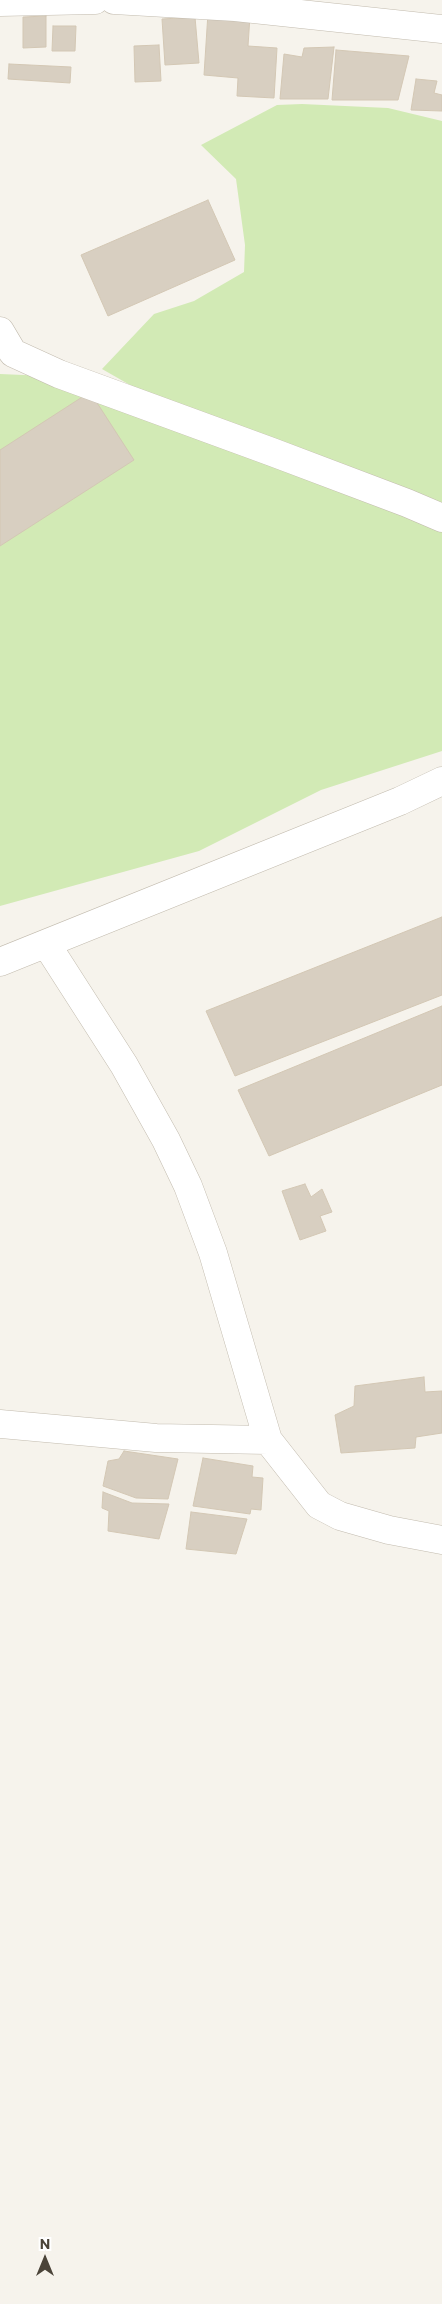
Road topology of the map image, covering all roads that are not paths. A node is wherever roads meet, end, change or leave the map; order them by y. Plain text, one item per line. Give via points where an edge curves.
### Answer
1 (95, 0) edge
2 (114, 0) edge
3 (0, 2) edge
4 (442, 29) edge
5 (0, 331) edge
6 (442, 518) edge
7 (442, 781) edge
8 (47, 945) junction
9 (0, 962) edge
10 (0, 1424) edge
11 (268, 1440) junction
12 (442, 1540) edge

1 - 3 street
2 - 4 street via 235,7
5 - 6 street via 13,353 59,374 317,468
7 - 8 street via 391,805
8 - 9 street
8 - 11 street via 124,1065 188,1186 212,1253
10 - 11 street via 156,1438
11 - 12 street via 319,1504 340,1516

